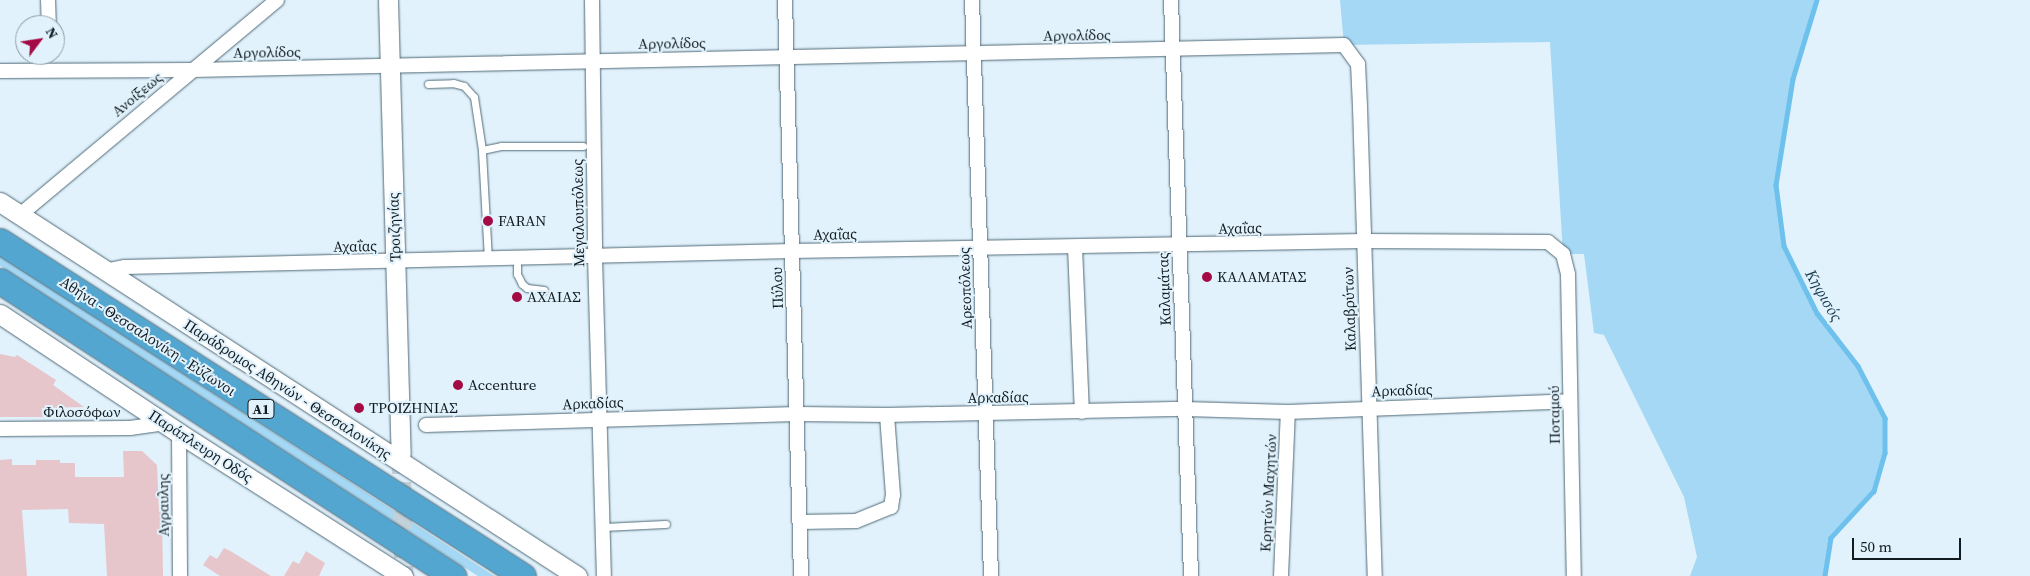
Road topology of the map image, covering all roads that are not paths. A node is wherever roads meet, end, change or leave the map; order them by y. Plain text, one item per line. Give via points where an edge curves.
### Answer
1 (48, 0) edge
2 (277, 0) edge
3 (388, 0) edge
4 (592, 0) edge
5 (785, 0) edge
6 (972, 0) edge
7 (1171, 0) edge
8 (49, 15) edge
9 (1344, 46) joint
10 (1172, 49) junction
11 (973, 53) junction
12 (786, 57) junction
13 (594, 61) junction
14 (390, 66) junction
15 (193, 70) junction
16 (0, 71) edge
17 (428, 84) dead end
18 (582, 146) dead end
19 (482, 150) junction
20 (0, 202) edge
21 (20, 215) junction
22 (0, 241) edge
23 (1363, 241) junction
24 (1178, 245) junction
25 (980, 247) junction
26 (1075, 247) junction
27 (792, 251) junction
28 (1563, 254) joint
29 (595, 257) junction
30 (517, 258) junction
31 (488, 259) junction
32 (395, 261) junction
33 (104, 271) junction
34 (0, 281) edge
35 (544, 290) dead end
36 (0, 314) edge
37 (1570, 401) junction
38 (1368, 408) junction
39 (1185, 409) junction
40 (1082, 412) junction
41 (1288, 412) junction
42 (984, 413) junction
43 (797, 414) junction
44 (887, 415) junction
45 (600, 419) junction
46 (426, 425) dead end
47 (171, 428) junction
48 (0, 429) edge
49 (400, 454) tunnel mouth
50 (800, 522) junction
51 (666, 524) dead end
52 (602, 526) junction
53 (180, 576) edge
54 (403, 576) edge
55 (453, 576) edge
56 (522, 576) edge
57 (577, 576) edge
58 (604, 576) edge
59 (802, 576) edge
60 (990, 576) edge
61 (1191, 576) edge
62 (1281, 576) edge
63 (1375, 576) edge
64 (1574, 576) edge

1 - 8 street
2 - 15 street, Ανοίξεως
3 - 14 main road, Τροιζηνίας
4 - 13 street, Μεγαλουπόλεως
5 - 12 street, Πύλου
6 - 11 street, Αρεοπόλεως
7 - 10 street, Καλαμάτας
9 - 10 street, Αργολίδος
9 - 23 street, Καλαβρύτων via 1358,64
10 - 11 street, Αργολίδος
10 - 24 street, Καλαμάτας
11 - 12 street, Αργολίδος
11 - 25 street, Αρεοπόλεως
12 - 13 street, Αργολίδος
12 - 27 street, Πύλου
13 - 14 street, Αργολίδος
13 - 29 street, Μεγαλουπόλεως
14 - 15 street, Αργολίδος
14 - 32 main road, Τροιζηνίας
15 - 16 street, Αργολίδος
15 - 21 street, Ανοίξεως
17 - 19 lane via 464,86 474,97
18 - 19 lane via 501,146
19 - 31 lane
20 - 21 main road, Παράδρομος Αθηνών - Θεσσαλονίκης
21 - 33 main road, Παράδρομος Αθηνών - Θεσσαλονίκης
22 - 56 highway, Αθήνα - Θεσσαλονίκη - Εύζωνοι / Α1
23 - 24 street, Αχαΐας
23 - 28 street, Αχαΐας via 1548,242
23 - 38 street, Καλαβρύτων
24 - 26 street, Αχαΐας
24 - 39 street, Καλαμάτας
25 - 26 street, Αχαΐας
25 - 27 street, Αχαΐας
25 - 42 street, Αρεοπόλεως
26 - 40 street
27 - 29 street, Αχαΐας
27 - 43 street, Πύλου
28 - 37 street, Ποταμού via 1568,274
29 - 30 street, Αχαΐας
29 - 45 street, Μεγαλουπόλεως
30 - 31 street, Αχαΐας
30 - 35 lane via 517,274 522,284 527,288
31 - 32 street, Αχαΐας
32 - 33 street, Αχαΐας via 125,267
32 - 49 main road, Τροιζηνίας
33 - 57 main road, Παράδρομος Αθηνών - Θεσσαλονίκης
34 - 55 highway, Α1
36 - 47 main road, Παράπλευρη Οδός
37 - 38 street, Αρκαδίας
37 - 64 street, Ποταμού
38 - 41 street, Αρκαδίας
38 - 63 street, Καλαβρύτων
39 - 40 street, Αρκαδίας
39 - 41 street, Αρκαδίας
39 - 61 street, Καλαμάτας
40 - 42 street, Αρκαδίας
41 - 62 street, Κρητών Μαχητών
42 - 44 street, Αρκαδίας
42 - 60 street, Αρεοπόλεως
43 - 44 street, Αρκαδίας
43 - 45 street, Αρκαδίας
43 - 50 street, Πύλου
44 - 50 street via 891,507 856,521
45 - 46 street, Αρκαδίας
45 - 52 street, Μεγαλουπόλεως
47 - 48 street, Φιλοσόφων
47 - 53 street, Αγραυλης
47 - 54 main road, Παράπλευρη Οδός
50 - 59 street, Πύλου
51 - 52 lane
52 - 58 street, Μεγαλουπόλεως

